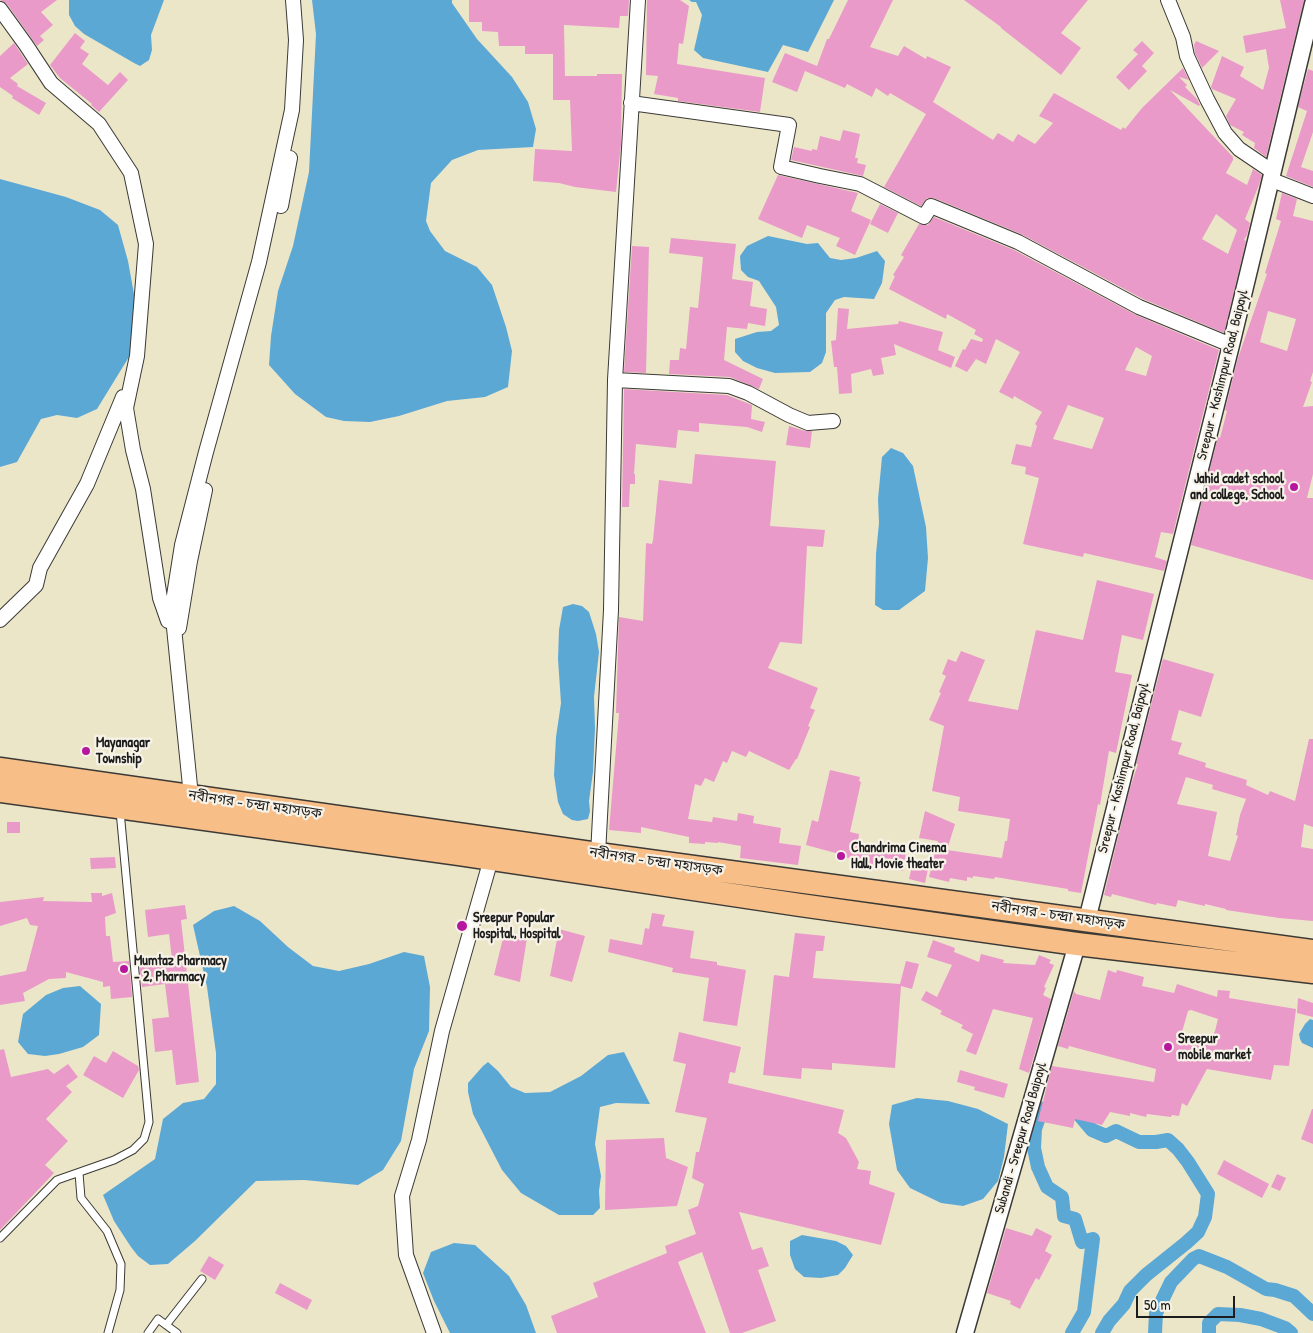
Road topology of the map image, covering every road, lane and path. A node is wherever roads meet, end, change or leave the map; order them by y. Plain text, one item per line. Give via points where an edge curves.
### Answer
1 (293, 0) edge
2 (638, 0) edge
3 (1168, 0) edge
4 (1313, 4) edge
5 (0, 8) edge
6 (631, 103) junction
7 (1273, 176) junction
8 (1313, 196) edge
9 (1231, 345) junction
10 (136, 361) junction
11 (615, 380) junction
12 (833, 422) dead end
13 (0, 620) edge
14 (176, 641) junction
15 (1, 772) edge
16 (191, 796) junction
17 (120, 808) junction
18 (598, 854) junction
19 (491, 859) junction
20 (1087, 920) junction
21 (1077, 944) junction
22 (1313, 951) edge
23 (1313, 972) edge
24 (80, 1172) junction
25 (0, 1238) edge
26 (202, 1279) dead end
27 (166, 1325) junction
28 (108, 1333) edge
29 (148, 1333) edge
30 (176, 1333) edge
31 (434, 1333) edge
32 (965, 1333) edge

1 - 14 street via 296,40 292,110 258,262 182,545 172,608
2 - 6 street
3 - 7 street via 1187,56 1225,133 1239,149
4 - 7 street, Sreepur - Kashimpur Road, Baipayl
5 - 10 street via 51,83 99,124 131,173 146,244
6 - 9 street via 789,125 781,167 860,184 924,217 931,206 1018,242 1139,308
6 - 11 street
7 - 8 street
7 - 9 street, Sreepur - Kashimpur Road, Baipayl
9 - 20 street, Sreepur - Kashimpur Road, Baipayl
10 - 13 street via 87,484 40,568 36,585
10 - 14 street via 126,408 143,488 160,598
11 - 12 street via 729,386 808,423
11 - 18 street via 610,610
14 - 16 street
15 - 16 highway, নবীনগর - চন্দ্রা মহাসড়ক
15 - 17 highway, নবীনগর - চন্দ্রা মহাসড়ক
16 - 18 highway, নবীনগর - চন্দ্রা মহাসড়ক
17 - 19 highway, নবীনগর - চন্দ্রা মহাসড়ক
17 - 24 lane via 149,1122 144,1139 134,1150
18 - 20 highway, নবীনগর - চন্দ্রা মহাসড়ক
19 - 21 highway, নবীনগর - চন্দ্রা মহাসড়ক
19 - 31 street via 442,1031 402,1196 406,1255
20 - 22 highway, নবীনগর - চন্দ্রা মহাসড়ক
21 - 23 highway, নবীনগর - চন্দ্রা মহাসড়ক
21 - 32 street, Subandi - Sreepur Road Baipayl
24 - 25 lane via 57,1180
24 - 28 lane via 81,1198 107,1232 121,1264 120,1290
26 - 27 lane
27 - 29 lane via 158,1319
27 - 30 lane

